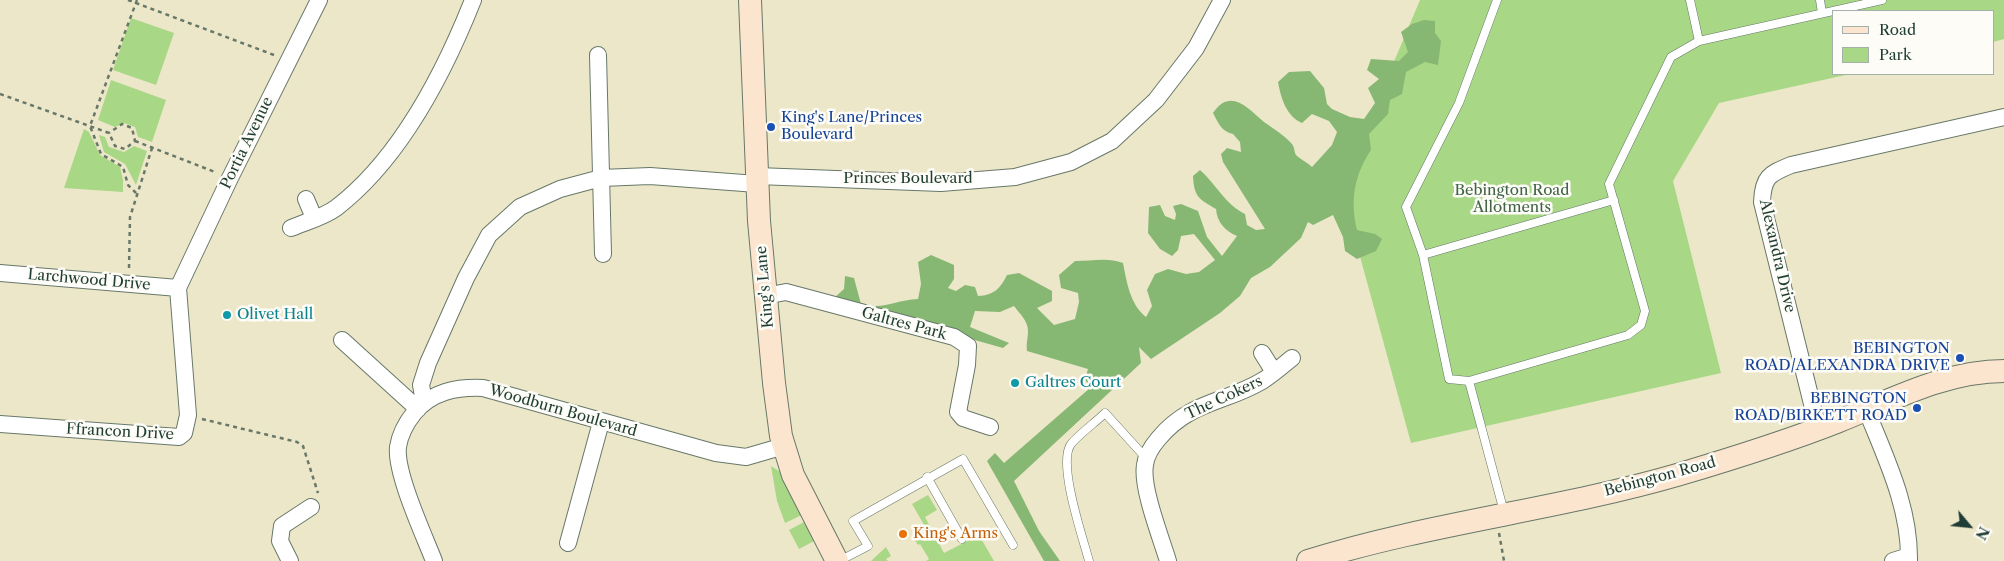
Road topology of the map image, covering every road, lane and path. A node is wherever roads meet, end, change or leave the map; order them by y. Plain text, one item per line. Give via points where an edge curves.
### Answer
1 (128, 0) edge
2 (319, 0) edge
3 (473, 0) edge
4 (750, 0) edge
5 (1222, 0) edge
6 (1497, 0) edge
7 (1690, 0) edge
8 (1820, 0) edge
9 (1882, 0) edge
10 (136, 2) edge
11 (1822, 12) junction
12 (1700, 41) junction
13 (598, 55) dead end
14 (288, 60) junction
15 (0, 94) edge
16 (2004, 117) edge
17 (90, 126) junction
18 (110, 133) junction
19 (135, 141) junction
20 (152, 148) junction
21 (230, 178) junction
22 (601, 178) junction
23 (757, 180) junction
24 (136, 193) junction
25 (306, 199) dead end
26 (1614, 200) junction
27 (314, 218) junction
28 (291, 228) dead end
29 (603, 254) dead end
30 (1423, 255) junction
31 (0, 273) edge
32 (129, 284) junction
33 (178, 288) junction
34 (766, 296) junction
35 (342, 340) dead end
36 (1262, 353) dead end
37 (1292, 358) dead end
38 (2004, 370) edge
39 (1274, 372) junction
40 (1469, 381) junction
41 (421, 405) junction
42 (1866, 409) junction
43 (188, 416) junction
44 (601, 422) junction
45 (0, 424) edge
46 (990, 427) dead end
47 (1818, 428) junction
48 (784, 446) junction
49 (1147, 459) junction
50 (927, 477) junction
51 (311, 507) joint
52 (1500, 516) junction
53 (962, 539) dead end
54 (568, 543) dead end
55 (1013, 545) dead end
56 (1909, 558) edge
57 (290, 561) edge
58 (434, 561) edge
59 (838, 561) edge
60 (1089, 561) edge
61 (1168, 561) edge
62 (1308, 561) edge
63 (1504, 561) edge
64 (1893, 561) edge

1 - 10 path
2 - 14 street, Portia Avenue
3 - 27 street via 458,37 403,135 335,210
4 - 23 main road, King's Lane
5 - 23 street, Princes Boulevard via 1196,48 1156,100 1112,141 1071,162 1015,177 941,183
6 - 30 lane via 1459,103 1406,207
7 - 12 lane
8 - 11 lane
9 - 11 lane
10 - 14 path
10 - 17 path
11 - 12 lane
12 - 26 lane via 1670,57 1609,184
13 - 22 street
14 - 21 street, Portia Avenue
15 - 17 path
16 - 47 street, Alexandra Drive via 1792,165 1767,177 1762,202
17 - 18 path
17 - 24 path via 101,154 123,167 128,185
18 - 19 path via 115,146 125,149
18 - 19 path via 122,124 132,128
19 - 20 path
20 - 21 path
20 - 24 path
21 - 33 street, Portia Avenue
22 - 23 street, Princes Boulevard via 650,176
22 - 29 street
22 - 41 street, Princes Boulevard via 560,190 520,208 490,235 466,278 428,362 420,385
23 - 34 main road, King's Lane
24 - 32 path via 130,217
25 - 27 street
26 - 30 lane
26 - 40 lane via 1645,311 1640,325 1628,335
27 - 28 street
30 - 40 lane via 1449,379
31 - 32 street, Larchwood Drive
32 - 33 street, Larchwood Drive
33 - 43 street, Ffrancon Drive
34 - 46 street, Galtres Park via 786,292 954,337 968,346 968,365 958,412 963,418
34 - 48 main road, King's Lane
35 - 41 street
36 - 39 street, The Cokers
37 - 39 street, The Cokers
38 - 42 main road, Bebington Road via 1951,377
39 - 49 street, The Cokers via 1262,381 1184,416 1165,431
40 - 52 lane
41 - 44 street, Woodburn Boulevard via 458,387 483,388
41 - 58 street via 405,424 398,449 404,484
42 - 47 main road, Bebington Road
42 - 56 street via 1903,504 1910,537
43 - 45 street, Ffrancon Drive via 184,433 179,437
43 - 51 path via 303,446 320,502
44 - 48 street, Woodburn Boulevard via 738,456 746,457
44 - 54 street
47 - 52 main road, Bebington Road via 1674,476
48 - 59 main road, King's Lane via 793,475
49 - 60 lane via 1106,413 1071,445 1066,456 1068,483
49 - 61 street, The Cokers via 1144,464 1147,490
50 - 53 lane
50 - 55 lane via 963,459
50 - 59 lane via 853,522 868,546
51 - 57 street via 282,526 280,541
52 - 62 main road, Bebington Road via 1379,541
52 - 63 path
56 - 64 street

